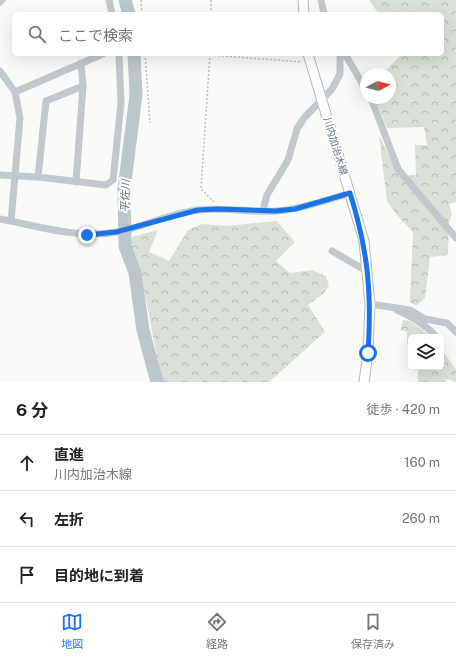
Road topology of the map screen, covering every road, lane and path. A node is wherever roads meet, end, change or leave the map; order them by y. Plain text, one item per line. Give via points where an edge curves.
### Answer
1 (109, 0) edge
2 (141, 0) edge
3 (211, 0) edge
4 (303, 0) edge
5 (321, 0) edge
6 (112, 12) edge
7 (142, 12) edge
8 (211, 12) edge
9 (304, 12) edge
10 (324, 12) edge
11 (98, 56) edge
12 (119, 56) edge
13 (145, 56) edge
14 (210, 56) edge
15 (260, 56) edge
16 (340, 56) edge
17 (346, 56) edge
18 (309, 58) edge
19 (81, 63) junction
20 (0, 71) edge
21 (360, 80) edge
22 (82, 86) junction
23 (16, 92) junction
24 (322, 100) junction
25 (373, 104) edge
26 (150, 123) dead end
27 (0, 175) edge
28 (15, 175) junction
29 (38, 177) junction
30 (76, 182) junction
31 (350, 193) junction
32 (218, 209) junction
33 (263, 210) junction
34 (0, 219) edge
35 (11, 221) junction
36 (456, 238) edge
37 (332, 251) dead end
38 (368, 272) junction
39 (370, 304) junction
40 (392, 307) junction
41 (456, 332) edge
42 (434, 334) edge
43 (364, 382) edge

1 - 6 street
2 - 7 path
3 - 8 path
4 - 9 main road
5 - 10 street
11 - 19 street
12 - 30 street via 121,103 114,180 106,185
13 - 26 path
14 - 32 path via 201,189
15 - 18 path
16 - 24 street via 340,74
17 - 21 street
18 - 24 main road, 川内加治木線
19 - 22 street
19 - 23 street
20 - 23 street
22 - 29 street via 46,101
22 - 30 street
23 - 28 street via 20,118
24 - 31 main road, 川内加治木線
24 - 33 street via 297,129 288,160 267,195
25 - 36 street via 398,169
27 - 28 street
28 - 29 street
28 - 35 street
29 - 30 street
31 - 33 street via 295,209
31 - 38 main road, 川内加治木線 via 364,241
32 - 33 street
32 - 35 street via 187,212 136,228 87,235
34 - 35 street
37 - 38 street
38 - 39 main road, 川内加治木線
39 - 40 street
39 - 43 main road, 川内加治木線
40 - 41 street via 410,310 425,319 447,324
40 - 42 street via 416,320

